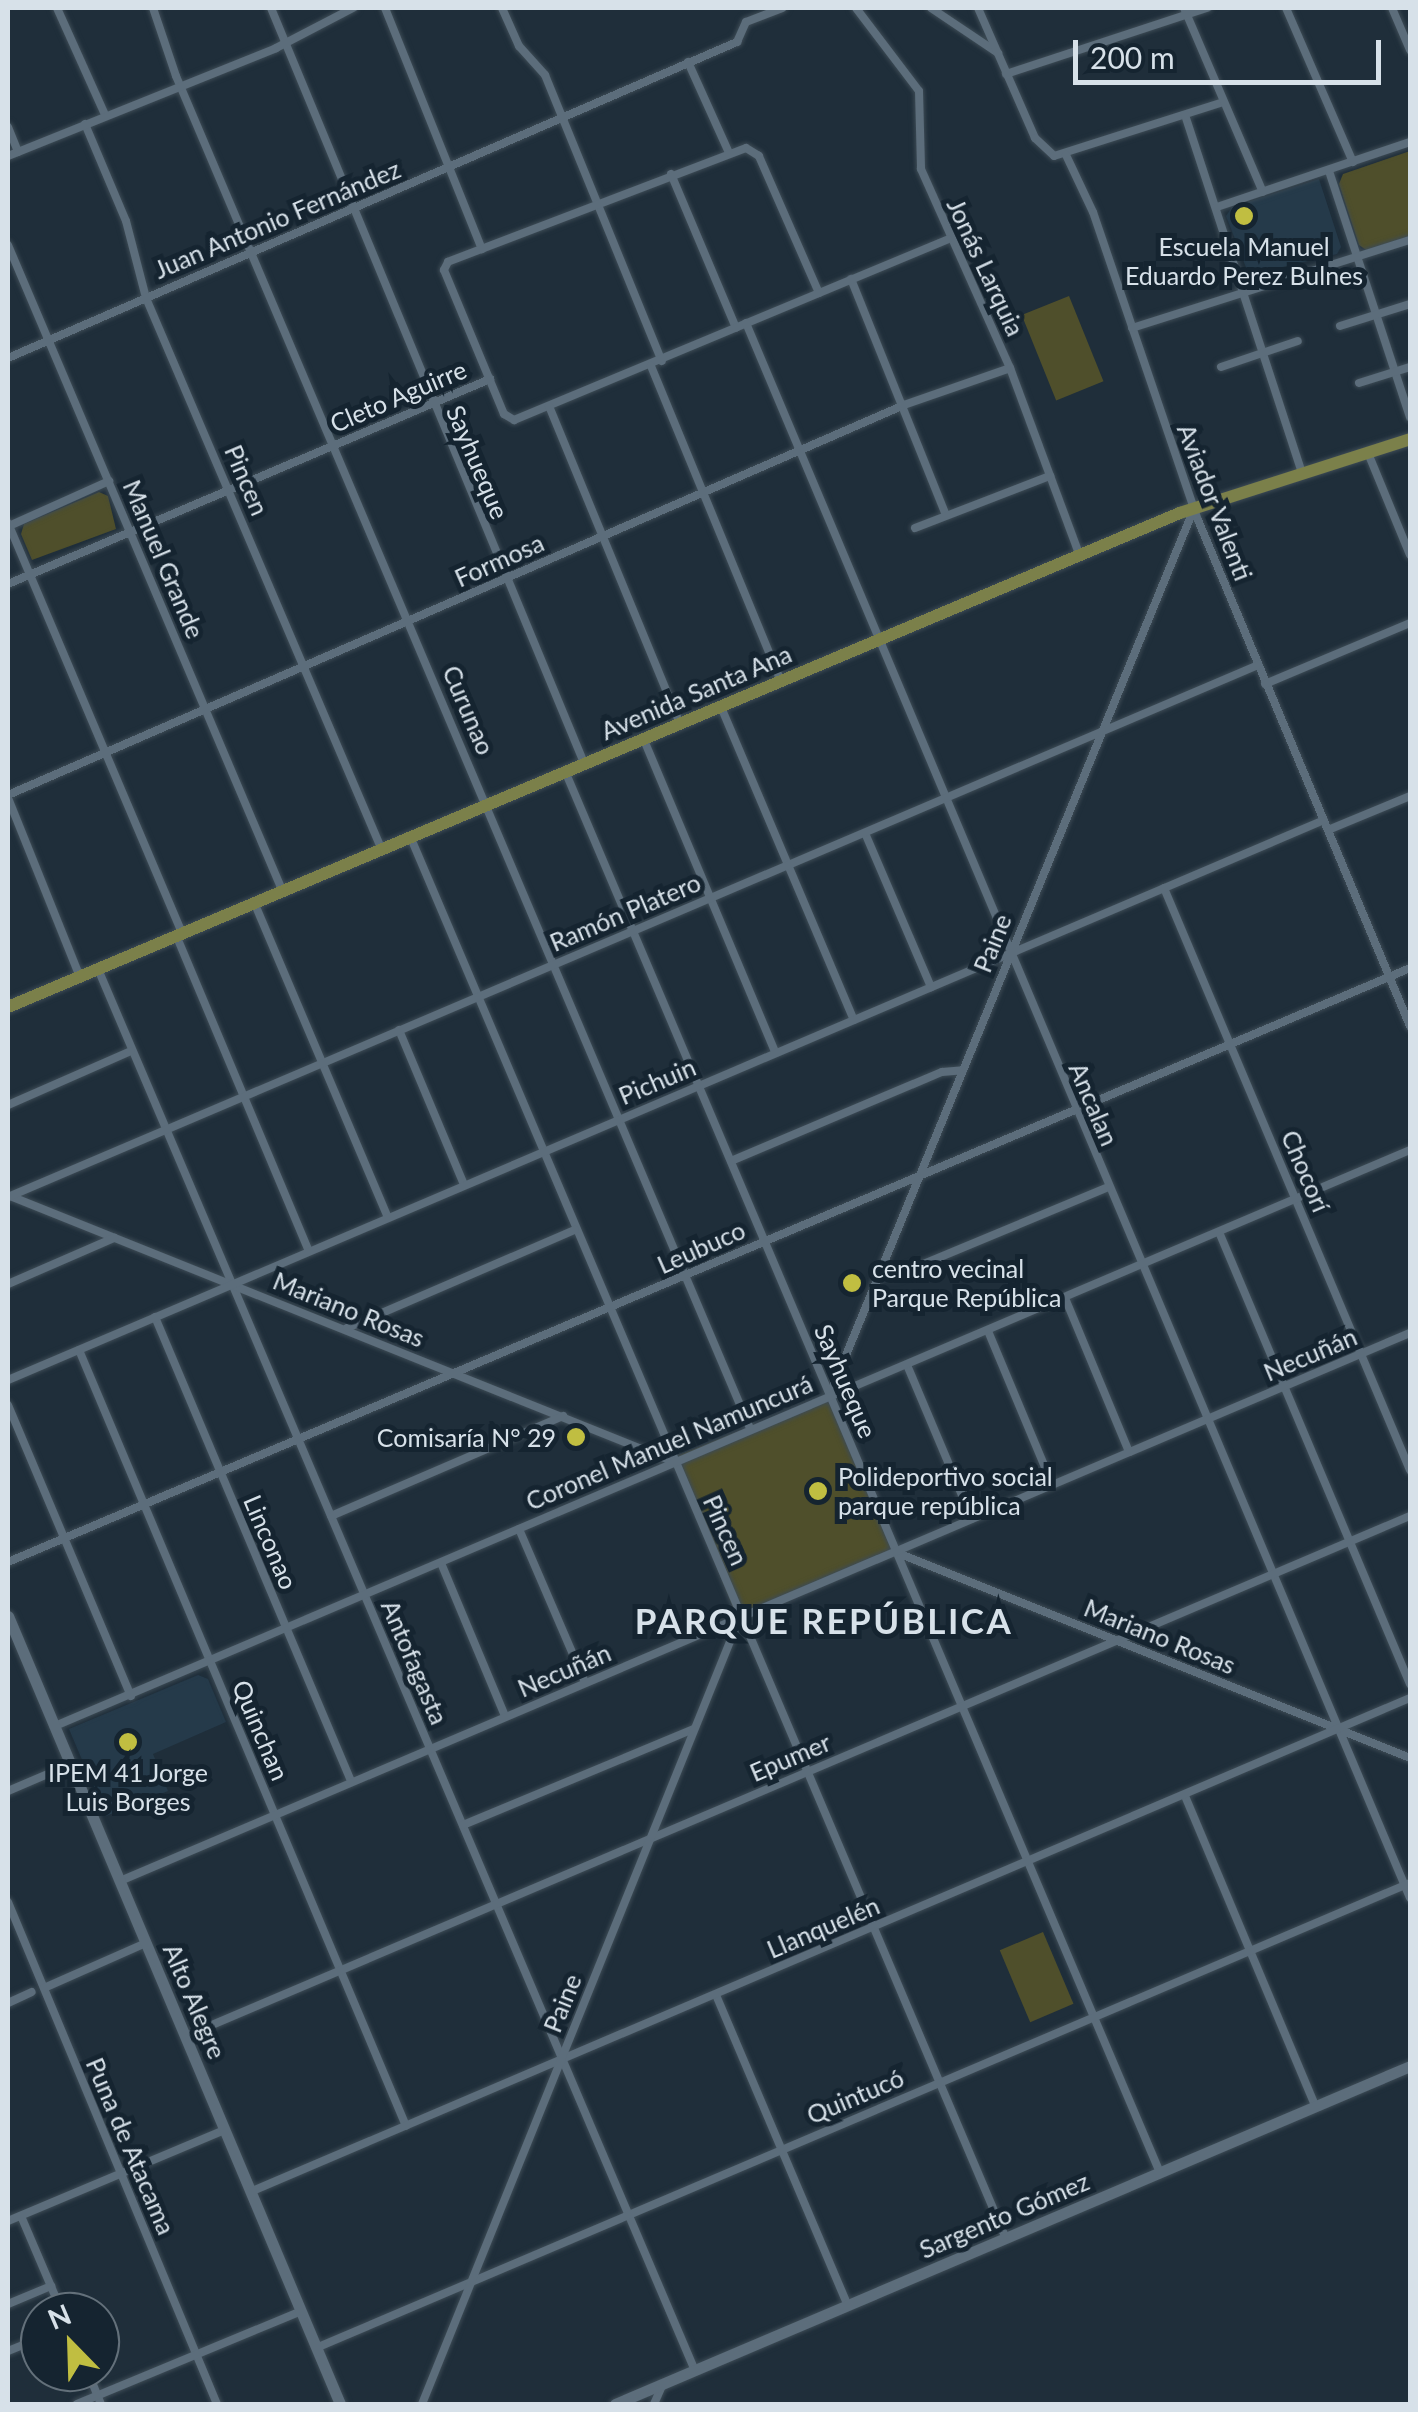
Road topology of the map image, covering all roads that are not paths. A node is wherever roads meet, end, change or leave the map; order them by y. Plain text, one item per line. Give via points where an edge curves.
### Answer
1 (57, 8) edge
2 (153, 8) edge
3 (261, 8) edge
4 (353, 8) edge
5 (385, 8) edge
6 (502, 8) edge
7 (782, 8) edge
8 (856, 8) edge
9 (931, 8) edge
10 (978, 8) edge
11 (1207, 8) edge
12 (1286, 8) edge
13 (1392, 8) edge
14 (271, 9) edge
15 (1185, 11) edge
16 (285, 43) junction
17 (1409, 44) edge
18 (998, 53) junction
19 (688, 62) junction
20 (1006, 74) junction
21 (180, 86) junction
22 (1224, 102) junction
23 (105, 115) junction
24 (1185, 115) junction
25 (562, 118) junction
26 (85, 124) junction
27 (8, 127) edge
28 (1410, 142) edge
29 (18, 152) junction
30 (728, 153) junction
31 (1066, 155) junction
32 (8, 156) edge
33 (1353, 162) junction
34 (448, 167) junction
35 (1328, 170) junction
36 (671, 174) junction
37 (1263, 192) junction
38 (594, 204) junction
39 (1217, 207) junction
40 (350, 208) junction
41 (948, 239) junction
42 (1410, 240) edge
43 (8, 245) edge
44 (482, 248) junction
45 (251, 252) junction
46 (1358, 257) junction
47 (850, 279) junction
48 (819, 293) junction
49 (1243, 293) junction
50 (146, 298) junction
51 (1410, 304) edge
52 (1376, 315) junction
53 (746, 324) junction
54 (1340, 326) dead end
55 (736, 328) junction
56 (1132, 328) junction
57 (48, 339) junction
58 (1298, 341) dead end
59 (1263, 353) junction
60 (8, 358) edge
61 (662, 361) junction
62 (651, 366) junction
63 (1221, 367) dead end
64 (1410, 367) edge
65 (1010, 368) junction
66 (1395, 372) junction
67 (490, 379) junction
68 (1359, 383) dead end
69 (432, 404) junction
70 (904, 405) junction
71 (549, 406) junction
72 (1410, 417) edge
73 (1410, 438) edge
74 (334, 446) junction
75 (800, 451) junction
76 (1368, 453) junction
77 (1302, 474) junction
78 (1050, 476) junction
79 (109, 482) junction
80 (229, 490) junction
81 (703, 494) junction
82 (1194, 508) junction
83 (946, 515) junction
84 (8, 524) edge
85 (915, 528) dead end
86 (132, 531) junction
87 (604, 536) junction
88 (1079, 554) junction
89 (1410, 555) edge
90 (30, 575) junction
91 (506, 578) junction
92 (8, 584) edge
93 (410, 621) junction
94 (1410, 623) edge
95 (878, 639) junction
96 (1258, 665) junction
97 (304, 666) junction
98 (781, 681) junction
99 (1265, 684) junction
100 (721, 707) junction
101 (206, 708) junction
102 (680, 724) junction
103 (1098, 732) junction
104 (644, 740) junction
105 (106, 752) junction
106 (584, 764) junction
107 (565, 771) junction
108 (8, 796) edge
109 (1410, 796) edge
110 (942, 798) junction
111 (486, 804) junction
112 (1324, 820) junction
113 (1328, 830) junction
114 (866, 832) junction
115 (410, 836) junction
116 (381, 848) junction
117 (786, 866) junction
118 (1164, 888) junction
119 (282, 890) junction
120 (710, 897) junction
121 (254, 902) junction
122 (632, 931) junction
123 (179, 934) junction
124 (1009, 953) junction
125 (555, 964) junction
126 (1410, 968) edge
127 (98, 969) junction
128 (80, 977) junction
129 (1390, 977) junction
130 (931, 987) junction
131 (477, 997) junction
132 (8, 1007) edge
133 (854, 1020) junction
134 (1410, 1026) edge
135 (399, 1030) junction
136 (1230, 1044) junction
137 (131, 1051) junction
138 (775, 1052) junction
139 (322, 1062) junction
140 (963, 1070) junction
141 (698, 1084) junction
142 (244, 1096) junction
143 (8, 1105) edge
144 (1075, 1110) junction
145 (620, 1118) junction
146 (165, 1129) junction
147 (1410, 1150) edge
148 (542, 1152) junction
149 (731, 1162) junction
150 (919, 1176) junction
151 (464, 1185) junction
152 (1108, 1187) junction
153 (8, 1196) edge
154 (1296, 1198) junction
155 (388, 1218) junction
156 (575, 1230) junction
157 (1220, 1232) junction
158 (114, 1238) junction
159 (764, 1241) junction
160 (309, 1251) junction
161 (1141, 1265) junction
162 (686, 1276) junction
163 (880, 1276) junction
164 (8, 1284) edge
165 (230, 1284) junction
166 (1066, 1298) junction
167 (608, 1309) junction
168 (155, 1317) junction
169 (347, 1328) junction
170 (988, 1330) junction
171 (1410, 1333) edge
172 (78, 1350) junction
173 (1362, 1353) junction
174 (907, 1366) junction
175 (454, 1374) junction
176 (8, 1380) edge
177 (1285, 1387) junction
178 (830, 1394) junction
179 (8, 1405) edge
180 (563, 1416) junction
181 (1207, 1419) junction
182 (750, 1428) junction
183 (299, 1439) junction
184 (1130, 1452) junction
185 (674, 1462) junction
186 (1410, 1470) edge
187 (220, 1473) junction
188 (1052, 1484) junction
189 (144, 1504) junction
190 (331, 1516) junction
191 (1410, 1516) edge
192 (972, 1518) junction
193 (519, 1529) junction
194 (65, 1538) junction
195 (1351, 1541) junction
196 (894, 1552) junction
197 (8, 1562) edge
198 (440, 1562) junction
199 (1273, 1576) junction
200 (364, 1595) junction
201 (8, 1616) edge
202 (740, 1617) junction
203 (286, 1629) junction
204 (1118, 1640) junction
205 (210, 1661) junction
206 (585, 1682) junction
207 (1410, 1684) edge
208 (131, 1696) junction
209 (1410, 1698) edge
210 (962, 1708) junction
211 (505, 1716) junction
212 (55, 1726) junction
213 (696, 1728) junction
214 (1338, 1730) junction
215 (430, 1749) junction
216 (1410, 1758) edge
217 (70, 1764) junction
218 (806, 1772) junction
219 (351, 1782) junction
220 (8, 1791) edge
221 (1186, 1796) junction
222 (276, 1815) junction
223 (463, 1825) junction
224 (651, 1838) junction
225 (1028, 1863) junction
226 (120, 1880) junction
227 (1408, 1884) edge
228 (1410, 1898) edge
229 (8, 1902) edge
230 (495, 1904) junction
231 (872, 1928) junction
232 (146, 1943) junction
233 (1251, 1948) junction
234 (341, 1970) junction
235 (44, 1988) junction
236 (32, 1992) dead end
237 (716, 1995) junction
238 (8, 2003) edge
239 (1093, 2016) junction
240 (186, 2036) junction
241 (561, 2059) junction
242 (1410, 2066) edge
243 (938, 2083) junction
244 (1316, 2107) junction
245 (406, 2126) junction
246 (224, 2130) junction
247 (782, 2149) junction
248 (1160, 2173) junction
249 (121, 2174) junction
250 (250, 2192) junction
251 (628, 2215) junction
252 (21, 2216) junction
253 (8, 2221) edge
254 (1006, 2240) junction
255 (472, 2281) junction
256 (51, 2286) junction
257 (54, 2292) edge
258 (8, 2304) edge
259 (848, 2306) junction
260 (301, 2310) junction
261 (316, 2348) junction
262 (196, 2355) junction
263 (694, 2371) junction
264 (663, 2384) junction
265 (99, 2400) edge
266 (77, 2404) edge
267 (218, 2404) edge
268 (340, 2404) edge
269 (422, 2404) edge
270 (615, 2404) edge
271 (654, 2404) edge

1 - 23 street
2 - 21 street, Curunao
3 - 14 street
4 - 16 street
5 - 34 street
6 - 25 street via 519,46 545,75
7 - 19 street, Juan Antonio Fernández via 746,22 737,42
8 - 41 street, Jonás Larquia via 919,91 918,159
9 - 18 street
10 - 18 street
11 - 15 street
12 - 33 street
13 - 17 street
14 - 16 street, Sayhueque
15 - 20 street
15 - 22 street
16 - 21 street
16 - 40 street, Sayhueque
18 - 20 street
19 - 25 street, Juan Antonio Fernández
19 - 30 street
20 - 31 street via 1038,144 1054,156
21 - 23 street
21 - 45 street, Curunao
22 - 24 street
22 - 37 street
23 - 26 street
24 - 31 street
24 - 39 street
25 - 34 street, Juan Antonio Fernández
25 - 38 street
26 - 29 street
26 - 50 street, Pincen via 126,221
27 - 29 street
28 - 33 street
29 - 32 street
30 - 36 street
30 - 48 street via 746,148 759,156
31 - 56 street, Aviador Valenti
33 - 35 street
34 - 40 street, Juan Antonio Fernández
34 - 44 street
35 - 37 street
35 - 46 street
36 - 38 street
36 - 55 street
37 - 39 street
38 - 44 street
38 - 61 street
39 - 49 street
40 - 45 street, Juan Antonio Fernández
40 - 69 street, Sayhueque
41 - 47 street, Cleto Aguirre
41 - 65 street, Jonás Larquia
42 - 46 street
43 - 57 street, Manuel Grande
44 - 67 street via 444,270
45 - 50 street, Juan Antonio Fernández
45 - 74 street, Curunao
46 - 49 street
46 - 52 street
47 - 48 street, Cleto Aguirre
47 - 70 street
48 - 53 street, Cleto Aguirre
49 - 56 street
49 - 59 street
50 - 57 street, Juan Antonio Fernández
50 - 80 street, Pincen
51 - 52 street
52 - 54 street
52 - 66 street
53 - 55 street, Cleto Aguirre
53 - 75 street, Ancalan
55 - 61 street, Cleto Aguirre
56 - 82 street, Aviador Valenti
57 - 60 street, Juan Antonio Fernández
57 - 79 street, Manuel Grande
58 - 59 street
59 - 63 street
59 - 77 street
61 - 62 street, Cleto Aguirre
62 - 71 street, Cleto Aguirre
62 - 81 street
64 - 66 street
65 - 70 street, Formosa
65 - 78 street, Jonás Larquia
66 - 68 street
66 - 72 street
67 - 69 street, Cleto Aguirre
67 - 71 street, Cleto Aguirre via 508,419
69 - 74 street, Cleto Aguirre
69 - 91 street, Sayhueque
70 - 75 street, Formosa
70 - 83 street
71 - 87 street
73 - 76 main road, Avenida Santa Ana
74 - 80 street, Cleto Aguirre
74 - 93 street, Curunao
75 - 81 street, Formosa
75 - 95 street, Ancalan
76 - 77 main road, Avenida Santa Ana
76 - 89 street
77 - 82 main road, Avenida Santa Ana
78 - 83 street
78 - 88 street, Jonás Larquia
79 - 84 street
79 - 86 street, Manuel Grande
80 - 86 street, Cleto Aguirre
80 - 97 street, Pincen
81 - 87 street, Formosa
81 - 98 street
82 - 88 main road, Avenida Santa Ana
82 - 96 street, Aviador Valenti
82 - 103 street, Paine
83 - 85 street
84 - 90 street
86 - 90 street, Cleto Aguirre
86 - 101 street, Manuel Grande
87 - 91 street, Formosa
87 - 102 street
88 - 95 main road, Avenida Santa Ana
90 - 92 street, Cleto Aguirre
90 - 105 street
91 - 93 street, Formosa
91 - 106 street, Sayhueque
93 - 97 street, Formosa
93 - 111 street, Curunao
94 - 99 street
95 - 98 main road, Avenida Santa Ana
95 - 110 street, Ancalan
96 - 99 street, Aviador Valenti
96 - 103 street, Ramón Platero
97 - 101 street, Formosa
97 - 116 street, Pincen
98 - 100 main road, Avenida Santa Ana
99 - 112 street, Aviador Valenti
100 - 102 main road, Avenida Santa Ana
100 - 117 street
101 - 105 street, Formosa
101 - 119 street, Manuel Grande
102 - 104 main road, Avenida Santa Ana
103 - 110 street, Ramón Platero
103 - 124 street, Paine
104 - 106 main road, Avenida Santa Ana
104 - 120 street
105 - 108 street, Formosa
105 - 123 street
106 - 107 main road, Avenida Santa Ana
107 - 111 main road, Avenida Santa Ana
107 - 122 street, Sayhueque
108 - 128 street
109 - 113 street
110 - 114 street, Ramón Platero
110 - 124 street, Ancalan
111 - 115 main road, Avenida Santa Ana
111 - 125 street, Curunao
112 - 113 street, Aviador Valenti
112 - 118 street, Pichuin
113 - 129 street, Aviador Valenti
114 - 117 street, Ramón Platero
114 - 130 street
115 - 116 main road, Avenida Santa Ana
115 - 131 street, Pincen
116 - 119 main road, Avenida Santa Ana
117 - 120 street, Ramón Platero
117 - 133 street
118 - 124 street, Pichuin
118 - 136 street, Chocorí
119 - 121 main road, Avenida Santa Ana
120 - 122 street, Ramón Platero
120 - 138 street
121 - 123 main road, Avenida Santa Ana
121 - 139 street
122 - 125 street, Ramón Platero
122 - 141 street, Sayhueque
123 - 127 main road, Avenida Santa Ana
123 - 142 street
124 - 130 street, Pichuin
124 - 140 street, Paine
124 - 144 street, Ancalan
125 - 131 street, Ramón Platero
125 - 145 street, Curunao
126 - 129 street, Leubuco
127 - 128 main road, Avenida Santa Ana
127 - 137 street, Antofagasta
128 - 132 main road, Avenida Santa Ana
129 - 134 street, Aviador Valenti
129 - 136 street, Leubuco
130 - 133 street, Pichuin
131 - 135 street, Ramón Platero
131 - 148 street, Pincen
133 - 138 street, Pichuin
135 - 139 street, Ramón Platero
135 - 151 street
136 - 144 street, Leubuco
136 - 154 street, Chocorí
137 - 143 street
137 - 146 street, Antofagasta
138 - 141 street, Pichuin
139 - 142 street, Ramón Platero
139 - 155 street
140 - 149 street via 942,1072
140 - 150 street, Paine
141 - 145 street, Pichuin
141 - 149 street, Sayhueque
142 - 146 street, Ramón Platero
142 - 160 street
144 - 150 street, Leubuco
144 - 152 street, Ancalan
145 - 148 street, Pichuin
145 - 162 street, Curunao
146 - 153 street, Ramón Platero
146 - 165 street, Antofagasta
147 - 154 street, Coronel Manuel Namuncurá
148 - 151 street, Pichuin
148 - 156 street, Pincen
149 - 159 street, Sayhueque
150 - 159 street, Leubuco
150 - 163 street, Paine
151 - 155 street, Pichuin
152 - 161 street, Ancalan
152 - 163 street via 897,1275
153 - 158 street, Mariano Rosas
154 - 157 street, Coronel Manuel Namuncurá
154 - 173 street, Chocorí
155 - 160 street, Pichuin
156 - 167 street, Pincen
156 - 169 street
157 - 161 street, Coronel Manuel Namuncurá
157 - 177 street
158 - 164 street
158 - 165 street, Mariano Rosas
159 - 162 street, Leubuco
159 - 178 street, Sayhueque
160 - 165 street, Pichuin
161 - 166 street, Coronel Manuel Namuncurá
161 - 181 street, Ancalan
162 - 167 street, Leubuco
162 - 182 street, Curunao
163 - 178 street, Paine
165 - 168 street, Pichuin
165 - 169 street, Mariano Rosas
165 - 183 street, Antofagasta
166 - 170 street, Coronel Manuel Namuncurá
166 - 184 street
167 - 175 street, Leubuco
167 - 185 street, Pincen
168 - 172 street, Pichuin
168 - 187 street, Linconao
169 - 175 street, Mariano Rosas
170 - 174 street, Coronel Manuel Namuncurá
170 - 188 street
171 - 173 street, Necuñán
172 - 176 street, Pichuin
172 - 189 street, Quinchan
173 - 177 street, Necuñán
173 - 186 street, Chocorí
174 - 178 street, Coronel Manuel Namuncurá
174 - 192 street
175 - 180 street, Mariano Rosas
175 - 183 street, Leubuco
177 - 181 street, Necuñán
177 - 195 street
178 - 182 street, Coronel Manuel Namuncurá
178 - 196 street, Sayhueque
179 - 194 street
180 - 185 street, Mariano Rosas
180 - 190 street
181 - 184 street, Necuñán
181 - 199 street, Ancalan
182 - 185 street, Coronel Manuel Namuncurá
183 - 187 street, Leubuco
183 - 190 street, Antofagasta
184 - 188 street, Necuñán
185 - 193 street, Coronel Manuel Namuncurá
185 - 202 street, Pincen
187 - 189 street, Leubuco
187 - 203 street, Linconao
188 - 192 street, Necuñán
189 - 194 street, Leubuco
189 - 205 street, Quinchan
190 - 200 street, Antofagasta
191 - 195 street, Epumer
192 - 196 street, Necuñán
193 - 198 street, Coronel Manuel Namuncurá
193 - 206 street
194 - 197 street, Leubuco
194 - 208 street
195 - 199 street, Epumer
195 - 207 street
196 - 202 street, Necuñán
196 - 204 street, Mariano Rosas
196 - 210 street, Sayhueque
198 - 200 street, Coronel Manuel Namuncurá
198 - 211 street
199 - 204 street, Epumer
199 - 214 street, Ancalan
200 - 203 street, Coronel Manuel Namuncurá
200 - 215 street, Antofagasta
201 - 212 main road, Alto Alegre
202 - 206 street, Necuñán
202 - 213 street, Paine
202 - 218 street, Pincen
203 - 205 street, Coronel Manuel Namuncurá
203 - 219 street, Linconao
204 - 210 street, Epumer
204 - 214 street, Mariano Rosas
205 - 208 street, Coronel Manuel Namuncurá
205 - 222 street, Quinchan
206 - 211 street, Necuñán
208 - 212 street, Coronel Manuel Namuncurá
209 - 214 street, Llanquelén
210 - 218 street, Epumer
210 - 225 street, Sayhueque
211 - 215 street, Necuñán
212 - 217 main road, Alto Alegre
213 - 223 street
213 - 224 street, Paine
214 - 216 street, Mariano Rosas
214 - 221 street, Llanquelén
214 - 227 street, Ancalan
215 - 219 street, Necuñán
215 - 223 street, Antofagasta
217 - 220 street
217 - 226 main road, Alto Alegre
218 - 224 street, Epumer
218 - 231 street, Pincen
219 - 222 street, Necuñán
221 - 225 street, Llanquelén
221 - 233 street
222 - 226 street, Necuñán
222 - 234 street, Quinchan
223 - 230 street, Antofagasta
224 - 230 street, Epumer
224 - 241 street, Paine
225 - 231 street, Llanquelén
225 - 239 street, Sayhueque
226 - 232 main road, Alto Alegre
227 - 228 street, Ancalan
227 - 233 street, Quintucó
229 - 235 street, Puna de Atacama
230 - 234 street, Epumer
230 - 241 street, Antofagasta
231 - 237 street, Llanquelén
231 - 243 street, Pincen
232 - 235 street
232 - 240 main road, Alto Alegre
233 - 239 street, Quintucó
233 - 244 street
234 - 240 street, Epumer
234 - 245 street, Quinchan
235 - 249 street, Puna de Atacama
236 - 238 street
237 - 241 street, Llanquelén
237 - 247 street
239 - 243 street, Quintucó
239 - 248 street, Sayhueque
240 - 246 main road, Alto Alegre
241 - 245 street, Llanquelén
241 - 251 street, Antofagasta
241 - 255 street, Paine
242 - 244 main road, Sargento Gómez
243 - 247 street, Quintucó
243 - 254 street, Pincen
244 - 248 main road, Sargento Gómez
245 - 250 street, Llanquelén
246 - 249 street
246 - 250 main road, Alto Alegre
247 - 251 street, Quintucó
247 - 259 street
248 - 254 main road, Sargento Gómez
249 - 252 street
249 - 262 street, Puna de Atacama
250 - 260 main road, Alto Alegre
251 - 255 street, Quintucó
251 - 263 street, Antofagasta
252 - 253 street
252 - 256 street
254 - 259 main road, Sargento Gómez
255 - 261 street, Quintucó
255 - 269 street, Paine
256 - 257 street
256 - 258 street
259 - 263 main road, Sargento Gómez
260 - 261 main road, Alto Alegre
260 - 262 street
261 - 268 main road, Alto Alegre
262 - 265 street
262 - 267 street, Puna de Atacama
263 - 264 main road, Sargento Gómez
264 - 270 main road, Sargento Gómez
264 - 271 street
265 - 266 street

